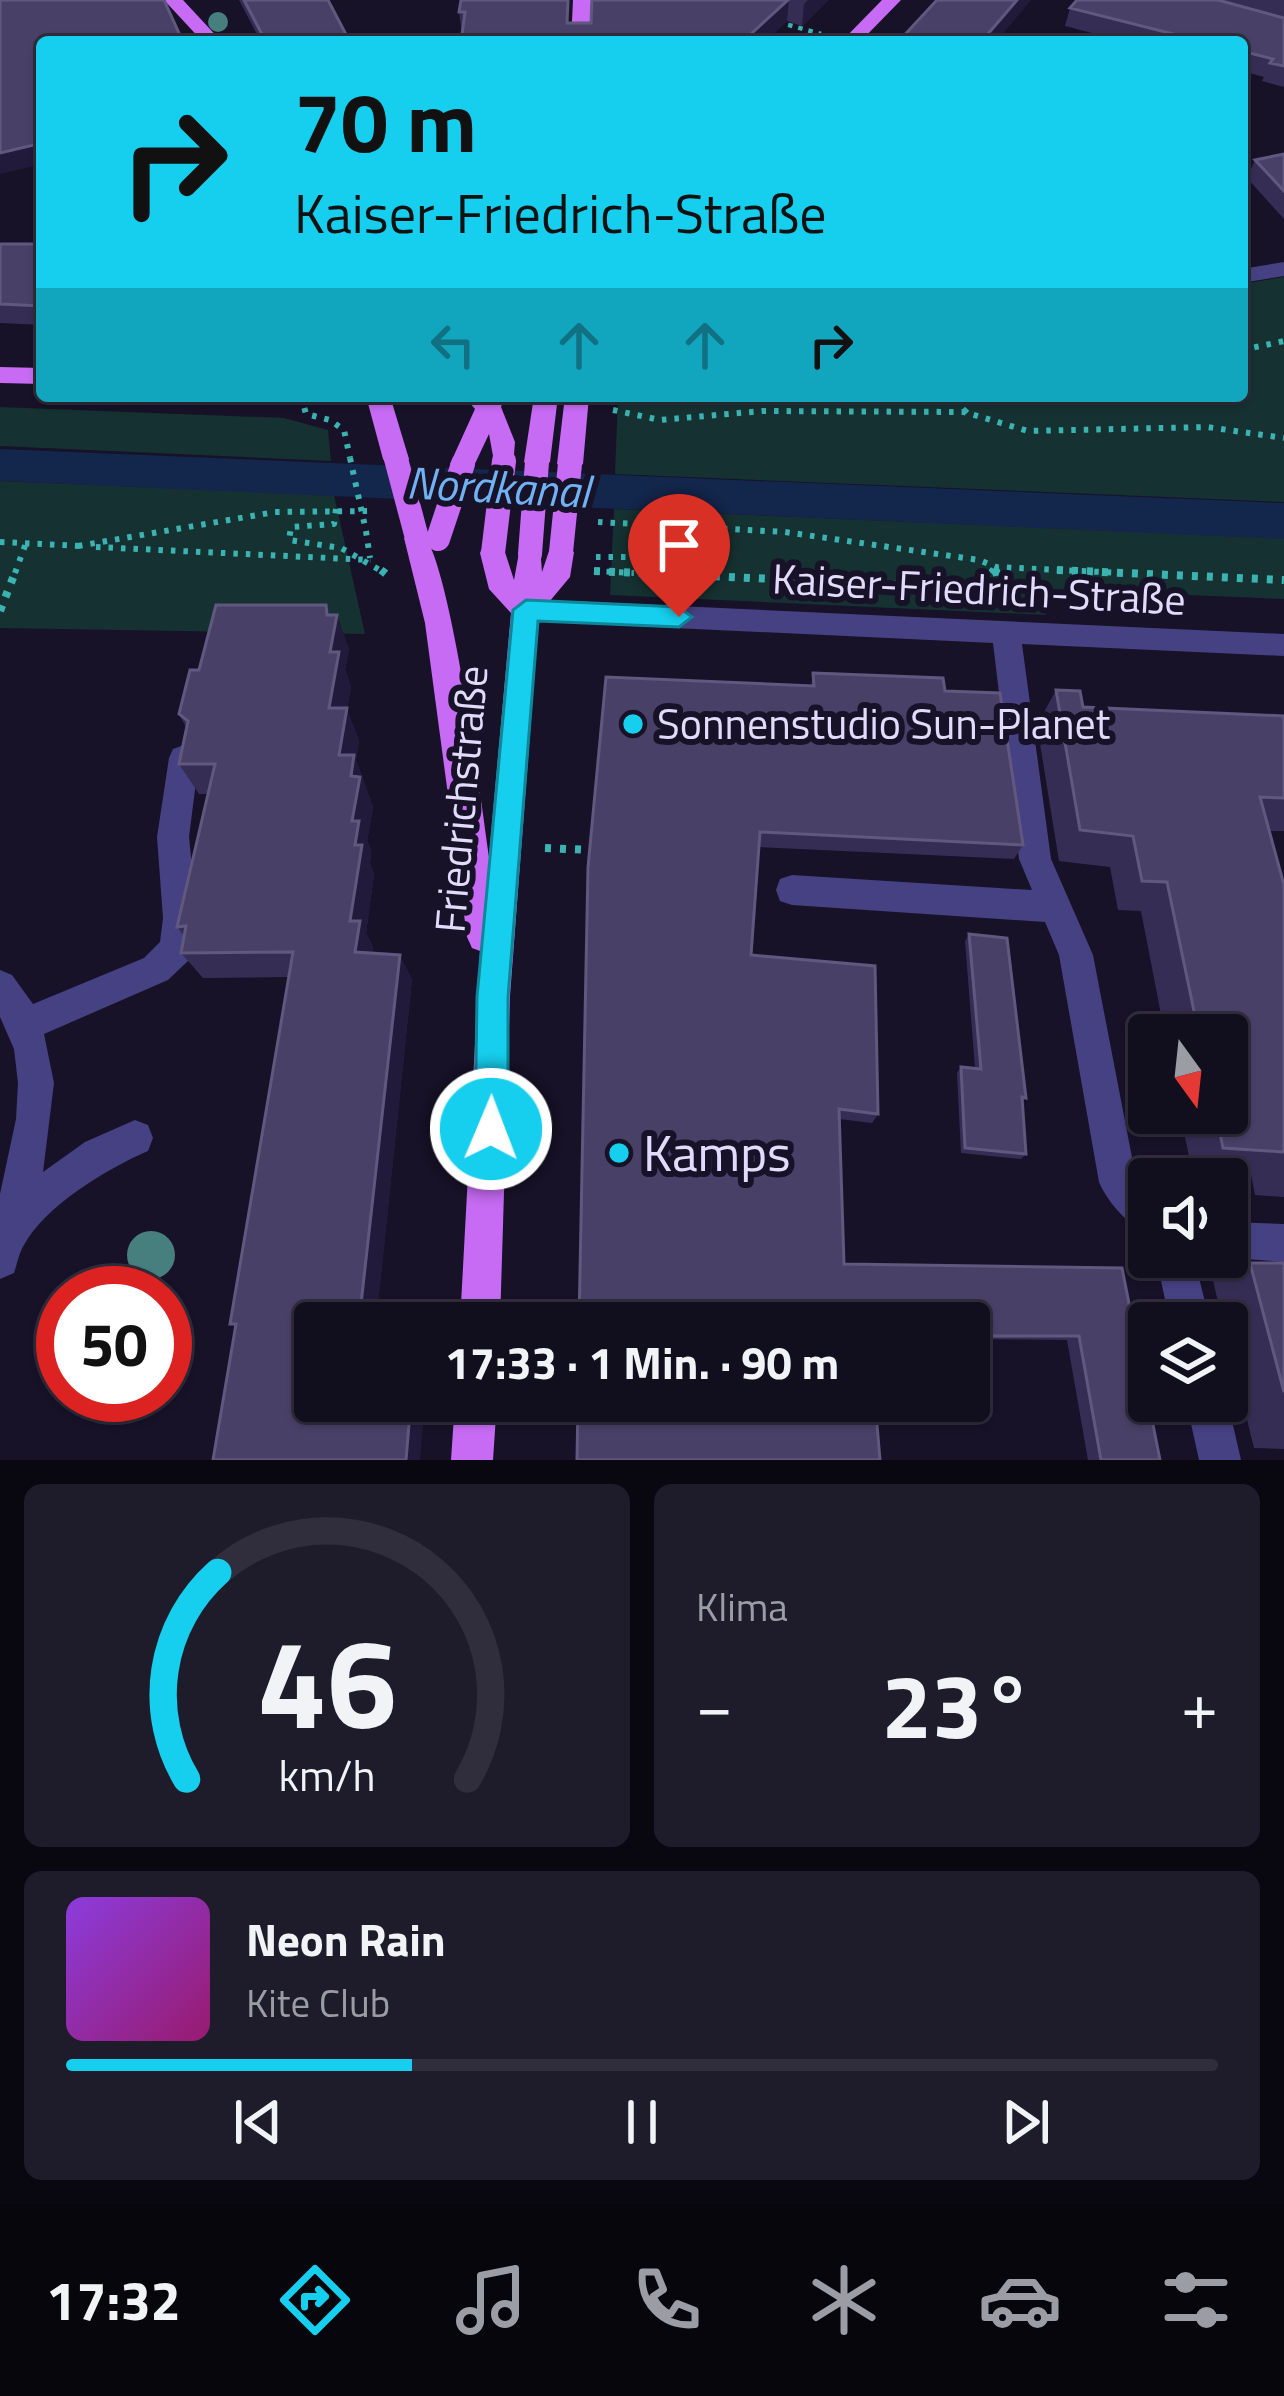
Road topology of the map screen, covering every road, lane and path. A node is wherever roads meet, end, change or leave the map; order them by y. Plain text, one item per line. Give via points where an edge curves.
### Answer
1 (173, 0) edge
2 (582, 0) edge
3 (892, 0) edge
4 (771, 20) edge
5 (207, 36) edge
6 (580, 36) edge
7 (826, 36) edge
8 (859, 36) edge
9 (1284, 269) edge
10 (1248, 275) edge
11 (1284, 340) edge
12 (1248, 349) edge
13 (0, 375) edge
14 (36, 376) edge
15 (303, 402) edge
16 (380, 402) edge
17 (485, 402) edge
18 (487, 402) edge
19 (545, 402) edge
20 (576, 402) edge
21 (762, 402) edge
22 (973, 402) edge
23 (602, 407) dead end
24 (761, 411) junction
25 (964, 412) junction
26 (1284, 438) edge
27 (427, 539) junction
28 (0, 542) edge
29 (26, 543) junction
30 (78, 546) junction
31 (611, 557) dead end
32 (371, 560) junction
33 (996, 567) junction
34 (594, 571) dead end
35 (1284, 580) edge
36 (526, 610) junction
37 (0, 611) edge
38 (1006, 633) junction
39 (1284, 645) edge
40 (184, 758) edge
41 (792, 890) dead end
42 (1053, 907) junction
43 (0, 987) edge
44 (493, 997) junction
45 (25, 1025) junction
46 (134, 1138) dead end
47 (1128, 1193) edge
48 (1248, 1241) edge
49 (1284, 1243) edge
50 (4, 1247) edge
51 (481, 1302) edge
52 (475, 1422) edge
53 (1212, 1422) edge
54 (472, 1460) edge
55 (1220, 1460) edge

1 - 5 main road
2 - 6 main road
3 - 8 main road
4 - 7 path
9 - 10 street
11 - 12 path
13 - 14 main road
15 - 32 path, bridge via 306,414 344,430
16 - 27 main road, bridge
17 - 27 main road, Friedrichstraße, bridge
18 - 36 main road, bridge via 504,436 493,554 503,589
19 - 36 main road, Friedrichstraße, bridge
20 - 36 main road, bridge via 560,570
21 - 24 path
22 - 25 path
23 - 24 path via 660,420
24 - 25 path
25 - 26 path via 1028,431 1138,425
27 - 44 main road, Friedrichstraße
28 - 29 path
29 - 30 path
29 - 37 path
30 - 32 path
30 - 32 path via 336,509 334,524 291,527 289,540 326,541
31 - 33 path via 645,550 648,525 850,539
33 - 34 path via 978,588
33 - 35 path
36 - 38 street, Kaiser-Friedrich-Straße
36 - 44 main road, Friedrichstraße
38 - 39 street, Kaiser-Friedrich-Straße
38 - 42 street via 1034,859
40 - 45 street via 173,837 176,950 156,969
41 - 42 street
42 - 47 street via 1076,955 1118,1182
43 - 45 street
44 - 51 main road, Friedrichstraße
45 - 50 street via 35,1097
46 - 50 street via 59,1179
48 - 49 street
52 - 54 main road
53 - 55 street

